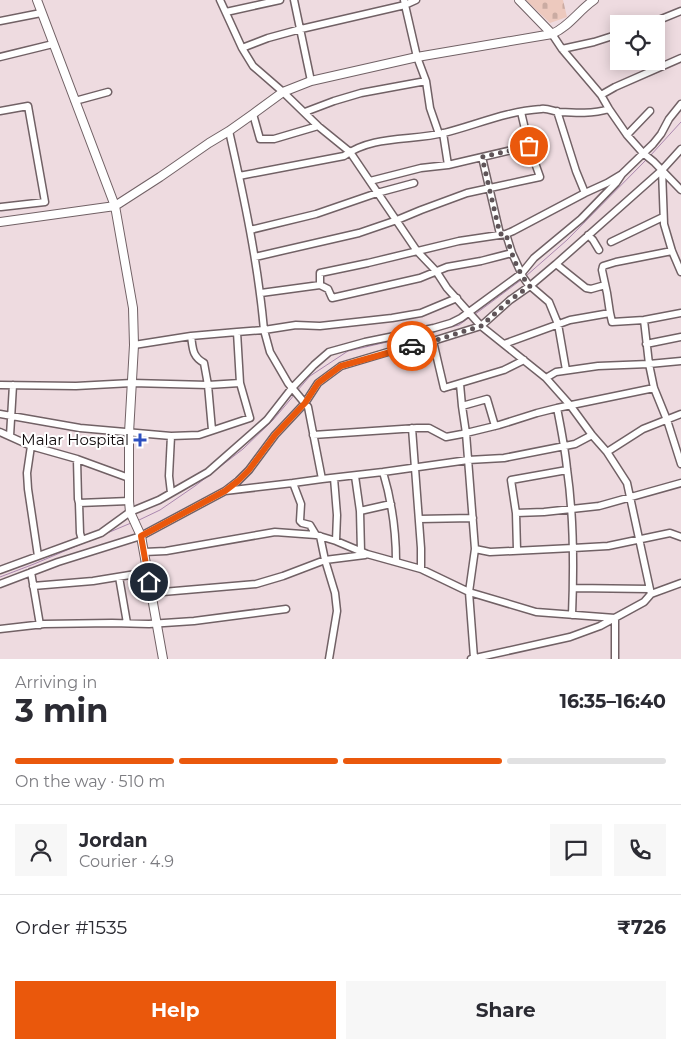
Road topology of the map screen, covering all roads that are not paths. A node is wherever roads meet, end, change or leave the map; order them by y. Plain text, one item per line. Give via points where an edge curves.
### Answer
1 (37, 0) edge
2 (220, 0) edge
3 (280, 0) edge
4 (294, 0) edge
5 (416, 0) edge
6 (519, 0) edge
7 (594, 0) edge
8 (404, 2) edge
9 (681, 11) edge
10 (226, 12) junction
11 (41, 13) junction
12 (665, 18) edge
13 (0, 21) edge
14 (301, 30) junction
15 (552, 34) junction
16 (610, 37) edge
17 (53, 44) junction
18 (242, 48) junction
19 (562, 49) junction
20 (0, 57) edge
21 (417, 57) junction
22 (681, 58) edge
23 (312, 81) junction
24 (426, 81) junction
25 (108, 92) dead end
26 (283, 92) junction
27 (601, 95) junction
28 (75, 102) junction
29 (681, 104) edge
30 (609, 109) junction
31 (0, 111) edge
32 (557, 111) junction
33 (650, 111) dead end
34 (305, 112) junction
35 (521, 112) junction
36 (253, 114) junction
37 (318, 126) junction
38 (228, 131) junction
39 (441, 134) junction
40 (627, 135) junction
41 (529, 146) junction
42 (681, 150) edge
43 (350, 152) junction
44 (644, 154) junction
45 (482, 157) junction
46 (448, 165) junction
47 (662, 170) junction
48 (622, 174) junction
49 (239, 176) junction
50 (370, 181) junction
51 (414, 182) dead end
52 (489, 189) junction
53 (681, 190) edge
54 (377, 193) junction
55 (585, 193) junction
56 (115, 206) junction
57 (2, 207) dead end
58 (664, 217) junction
59 (397, 220) junction
60 (0, 222) edge
61 (250, 230) junction
62 (503, 234) junction
63 (588, 235) junction
64 (611, 242) dead end
65 (599, 250) dead end
66 (417, 251) junction
67 (672, 251) junction
68 (512, 253) junction
69 (255, 257) junction
70 (679, 263) edge
71 (556, 264) junction
72 (436, 271) junction
73 (681, 272) edge
74 (522, 276) junction
75 (529, 285) junction
76 (605, 285) junction
77 (320, 286) junction
78 (260, 293) junction
79 (457, 298) junction
80 (470, 312) junction
81 (610, 313) junction
82 (681, 313) edge
83 (644, 320) junction
84 (558, 324) junction
85 (480, 325) junction
86 (264, 330) junction
87 (236, 332) junction
88 (191, 336) junction
89 (681, 337) edge
90 (433, 341) junction
91 (504, 344) junction
92 (646, 344) junction
93 (134, 345) junction
94 (524, 360) junction
95 (681, 362) edge
96 (649, 364) junction
97 (566, 370) junction
98 (546, 378) junction
99 (132, 383) junction
100 (240, 383) junction
101 (460, 384) junction
102 (0, 385) edge
103 (13, 385) junction
104 (208, 385) junction
105 (654, 388) junction
106 (293, 389) junction
107 (304, 402) junction
108 (570, 405) junction
109 (462, 406) junction
110 (557, 408) junction
111 (0, 414) edge
112 (681, 414) edge
113 (11, 416) junction
114 (667, 420) junction
115 (495, 426) junction
116 (412, 428) junction
117 (212, 430) junction
118 (0, 432) edge
119 (466, 432) junction
120 (129, 433) junction
121 (313, 435) junction
122 (592, 435) junction
123 (10, 436) junction
124 (171, 436) junction
125 (31, 446) junction
126 (564, 446) junction
127 (606, 452) junction
128 (77, 460) junction
129 (468, 460) junction
130 (681, 464) edge
131 (415, 468) junction
132 (567, 470) junction
133 (383, 472) junction
134 (355, 476) junction
135 (129, 478) junction
136 (334, 478) junction
137 (322, 479) junction
138 (293, 483) junction
139 (681, 483) edge
140 (225, 491) junction
141 (171, 493) junction
142 (630, 496) junction
143 (129, 501) junction
144 (79, 504) junction
145 (391, 504) junction
146 (571, 510) junction
147 (360, 511) junction
148 (516, 512) junction
149 (131, 514) junction
150 (472, 518) junction
151 (419, 520) junction
152 (140, 534) junction
153 (318, 536) junction
154 (681, 537) edge
155 (639, 539) junction
156 (82, 540) junction
157 (336, 541) junction
158 (573, 548) junction
159 (475, 549) junction
160 (517, 550) junction
161 (144, 552) junction
162 (364, 553) junction
163 (38, 556) junction
164 (325, 560) junction
165 (396, 561) junction
166 (421, 569) junction
167 (0, 570) edge
168 (31, 572) junction
169 (148, 572) junction
170 (119, 577) junction
171 (681, 583) edge
172 (0, 584) edge
173 (33, 586) junction
174 (573, 588) junction
175 (469, 592) junction
176 (651, 592) junction
177 (151, 593) junction
178 (286, 609) dead end
179 (572, 615) junction
180 (615, 618) junction
181 (127, 623) junction
182 (157, 623) junction
183 (40, 625) junction
184 (0, 629) edge
185 (163, 659) edge
186 (329, 659) edge
187 (472, 659) edge
188 (615, 659) edge

1 - 11 main road
2 - 10 street
3 - 10 street
4 - 14 street
5 - 8 street
6 - 15 main road
7 - 15 main road via 569,24
8 - 14 street
8 - 21 street
9 - 12 street
10 - 18 street
11 - 13 street
11 - 17 main road
14 - 18 street
14 - 23 street
15 - 19 street
15 - 21 main road
16 - 19 street
17 - 20 street
17 - 28 main road
18 - 26 street via 253,66
19 - 27 street
21 - 23 main road
21 - 24 street
22 - 27 street
23 - 26 main road
24 - 34 street via 362,93
24 - 39 street via 430,108
25 - 28 street
26 - 34 street
26 - 36 main road
27 - 30 street
28 - 56 main road
29 - 44 street
30 - 32 street via 596,113
30 - 40 street
31 - 57 street via 28,106 45,202
32 - 35 street via 546,108
32 - 55 street
33 - 40 street
34 - 37 street
35 - 39 street
35 - 41 street
36 - 37 street via 260,139 274,139
36 - 38 main road
37 - 43 street
38 - 49 street
38 - 56 main road
39 - 43 street via 380,142
39 - 46 street
40 - 44 street
41 - 45 street
41 - 52 street via 540,177
42 - 47 street
43 - 49 street via 344,156
43 - 50 street
44 - 47 street
44 - 48 street
45 - 46 street
45 - 52 street
46 - 50 street
47 - 53 street
47 - 58 street
47 - 63 street
48 - 55 street
48 - 74 street via 581,219 534,258
49 - 61 street
50 - 54 street
51 - 54 street
52 - 59 street via 466,193
52 - 62 street
54 - 59 street
54 - 61 street via 316,214
55 - 62 street
56 - 60 main road
56 - 93 main road via 133,308
58 - 64 street
58 - 67 street
59 - 66 street
59 - 69 street via 359,233
61 - 69 street
62 - 66 street
62 - 68 street
63 - 65 street
63 - 71 street
66 - 72 street
66 - 77 street via 320,273
67 - 70 street
67 - 76 street via 603,266
68 - 72 street
68 - 74 street
69 - 78 street
70 - 73 street
71 - 75 street
71 - 76 street via 586,288
72 - 77 street via 420,278 332,298 328,289
72 - 79 street
74 - 75 street
74 - 80 street
75 - 84 street via 549,302
75 - 85 street
76 - 81 street
77 - 78 street
78 - 86 street
79 - 80 street
79 - 86 street via 421,313 392,318
80 - 85 street
80 - 106 street via 442,326 329,352
81 - 83 street via 612,322
81 - 84 street
82 - 83 street
83 - 92 street
84 - 91 street
84 - 97 street
85 - 90 street
85 - 91 street
86 - 87 street
86 - 106 street via 270,352
87 - 88 street
87 - 100 street
88 - 93 street
88 - 104 street via 194,354 204,363
89 - 92 street
90 - 101 street via 444,388
90 - 107 street via 341,366 318,383
91 - 94 street
92 - 96 street
93 - 99 main road
94 - 98 street
94 - 101 street
95 - 96 street
96 - 97 street
96 - 105 street
97 - 98 street
98 - 108 street
99 - 103 street
99 - 104 street
99 - 120 main road
100 - 104 street
100 - 117 street via 250,418
101 - 109 street
102 - 103 street
103 - 113 street
104 - 117 street
105 - 108 street
105 - 114 street
106 - 107 street
106 - 141 street via 268,420 208,472
107 - 121 street via 310,413
107 - 140 street via 243,476
108 - 110 street
108 - 122 street
109 - 115 street via 487,399
109 - 119 street
110 - 115 street
110 - 126 street
111 - 113 street
112 - 114 street
113 - 120 street
113 - 123 street
114 - 127 street via 644,429
114 - 130 street
115 - 119 street
116 - 119 street via 429,428 446,436
116 - 121 street
116 - 131 street
117 - 124 street
118 - 123 street
119 - 129 street
120 - 124 street
120 - 135 main road
121 - 137 street
122 - 126 street
122 - 127 street
123 - 125 street
124 - 141 street
125 - 128 street
125 - 163 street via 28,489
126 - 129 street via 504,458
126 - 132 street
127 - 142 street via 627,483
128 - 135 street
128 - 144 street
129 - 131 street
129 - 150 street
131 - 133 street
131 - 151 street
132 - 146 street
132 - 148 street via 511,480
133 - 134 street
133 - 145 street
134 - 136 street
134 - 147 street
135 - 143 main road
136 - 137 street
136 - 157 street
137 - 138 street
138 - 140 street
138 - 153 street via 301,504 300,521 310,525
139 - 142 street
140 - 152 street
141 - 149 street
142 - 146 street
142 - 155 street
143 - 144 street
143 - 149 main road
144 - 156 street
145 - 147 street
145 - 165 street
146 - 148 street
146 - 158 street
147 - 162 street
148 - 160 street
149 - 152 main road
149 - 156 street via 101,533
150 - 151 street
150 - 159 street
151 - 166 street
152 - 161 main road
152 - 168 street
153 - 157 street
153 - 161 street via 275,532
153 - 164 street
154 - 155 street via 670,533
155 - 158 street via 608,546
155 - 176 street
156 - 163 street
157 - 162 street
158 - 160 street
158 - 174 street
159 - 160 street via 490,552
159 - 175 street
161 - 169 main road
162 - 164 street
162 - 165 street
163 - 167 street
164 - 177 street via 256,584
164 - 186 street via 336,593 337,611
165 - 166 street
166 - 175 street
168 - 172 street
168 - 173 street
169 - 170 street
169 - 177 main road
170 - 173 street
170 - 181 street
171 - 176 street
173 - 183 street
174 - 176 street
174 - 179 street
175 - 179 street via 536,612
175 - 187 street
176 - 180 street via 644,602
177 - 182 main road
178 - 182 street
179 - 180 street
180 - 187 street via 570,637
180 - 188 street
181 - 182 street
181 - 183 street
182 - 185 main road
183 - 184 street

